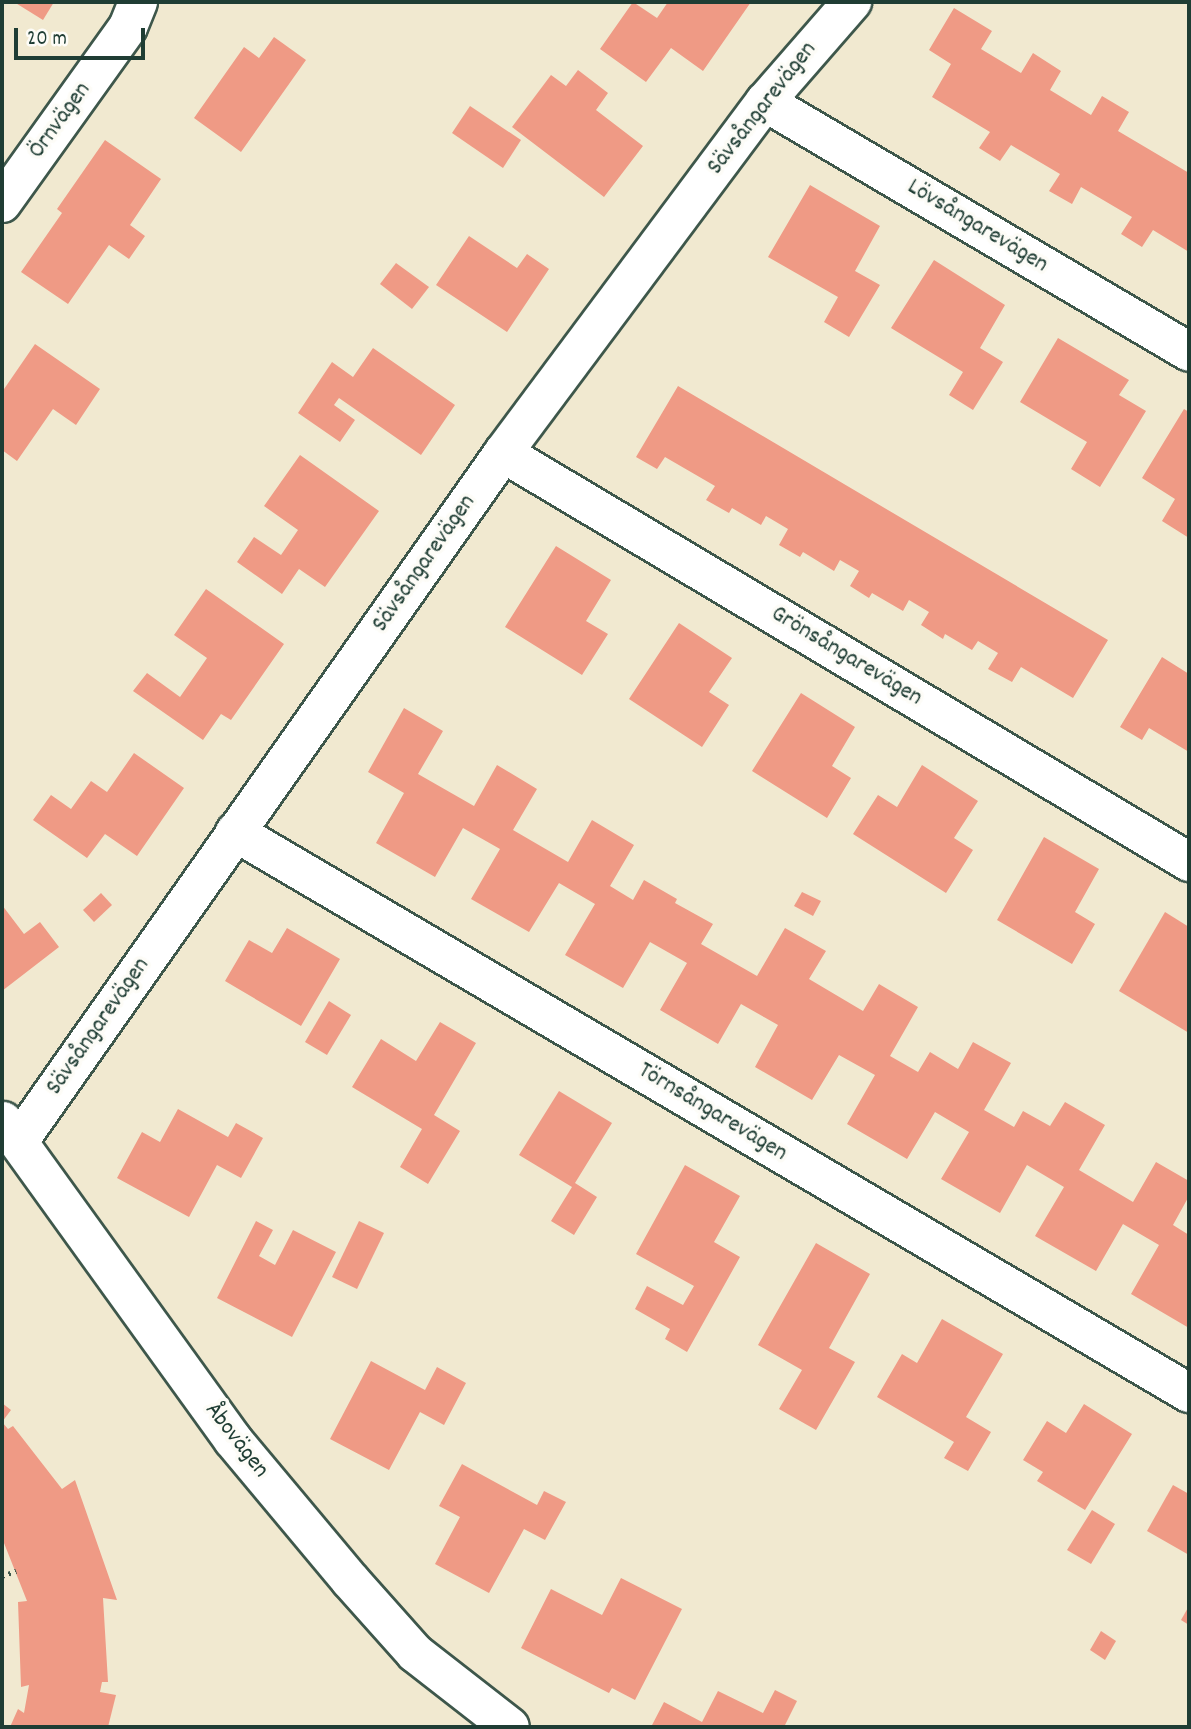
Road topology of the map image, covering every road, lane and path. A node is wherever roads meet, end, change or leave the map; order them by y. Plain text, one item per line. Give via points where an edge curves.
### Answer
1 (138, 2) edge
2 (852, 2) edge
3 (765, 102) junction
4 (2, 203) edge
5 (1189, 352) edge
6 (503, 453) junction
7 (235, 832) junction
8 (1189, 862) edge
9 (10, 1130) edge
10 (1189, 1393) edge
11 (16, 1571) dead end
12 (2, 1576) edge
13 (510, 1727) edge

1 - 4 street, Örnvägen via 128,27
2 - 3 street, Sävsångarevägen
3 - 5 street, Lövsångarevägen
3 - 6 street, Sävsångarevägen
6 - 7 street, Sävsångarevägen
6 - 8 street, Grönsångarevägen
7 - 9 street, Sävsångarevägen
7 - 10 street, Törnsångarevägen
9 - 13 street, Åbovägen via 233,1440 349,1580 415,1653
11 - 12 path

